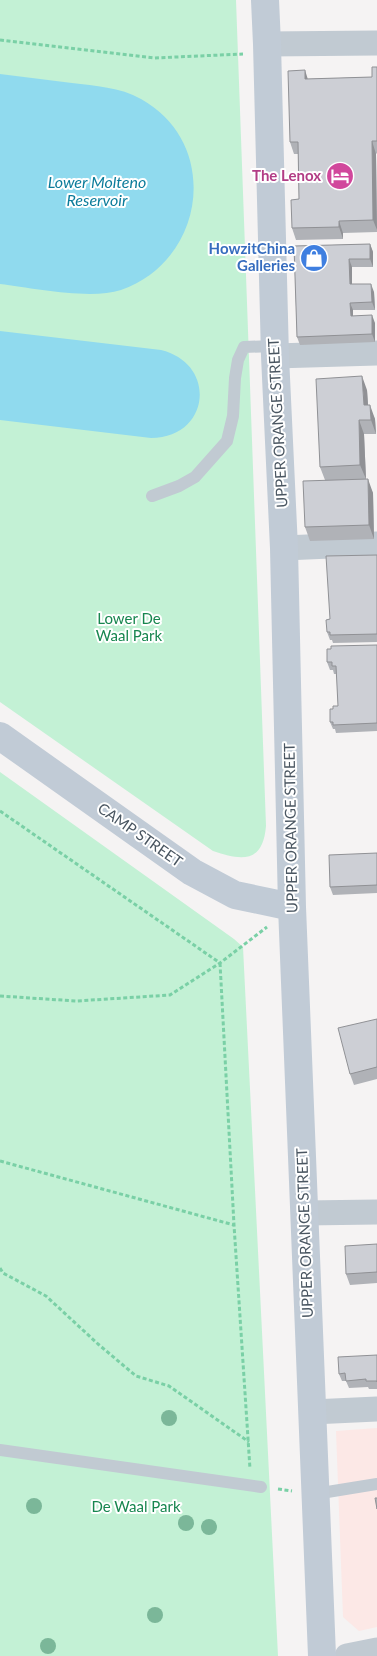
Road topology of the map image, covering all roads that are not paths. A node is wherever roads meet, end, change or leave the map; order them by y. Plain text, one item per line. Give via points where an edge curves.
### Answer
1 (265, 0) edge
2 (377, 43) edge
3 (268, 48) junction
4 (274, 351) junction
5 (377, 353) edge
6 (152, 496) dead end
7 (377, 544) edge
8 (284, 548) junction
9 (0, 736) edge
10 (292, 907) junction
11 (377, 1212) edge
12 (305, 1214) junction
13 (377, 1409) edge
14 (312, 1412) junction
15 (0, 1450) edge
16 (377, 1484) edge
17 (256, 1486) road end
18 (315, 1494) junction
19 (377, 1650) edge
20 (322, 1656) edge
21 (347, 1656) edge

1 - 3 street, UPPER ORANGE STREET
2 - 3 street
3 - 4 street, UPPER ORANGE STREET
4 - 5 street
4 - 6 lane via 244,347 238,360 233,416 227,441 195,477
4 - 8 street, UPPER ORANGE STREET
7 - 8 street
8 - 10 street, UPPER ORANGE STREET
9 - 10 street, CAMP STREET via 192,872 236,895
10 - 12 street, UPPER ORANGE STREET
11 - 12 street
12 - 14 street, UPPER ORANGE STREET
13 - 14 street
14 - 18 street, UPPER ORANGE STREET
15 - 17 lane
16 - 18 lane
18 - 20 street, UPPER ORANGE STREET
19 - 21 street

